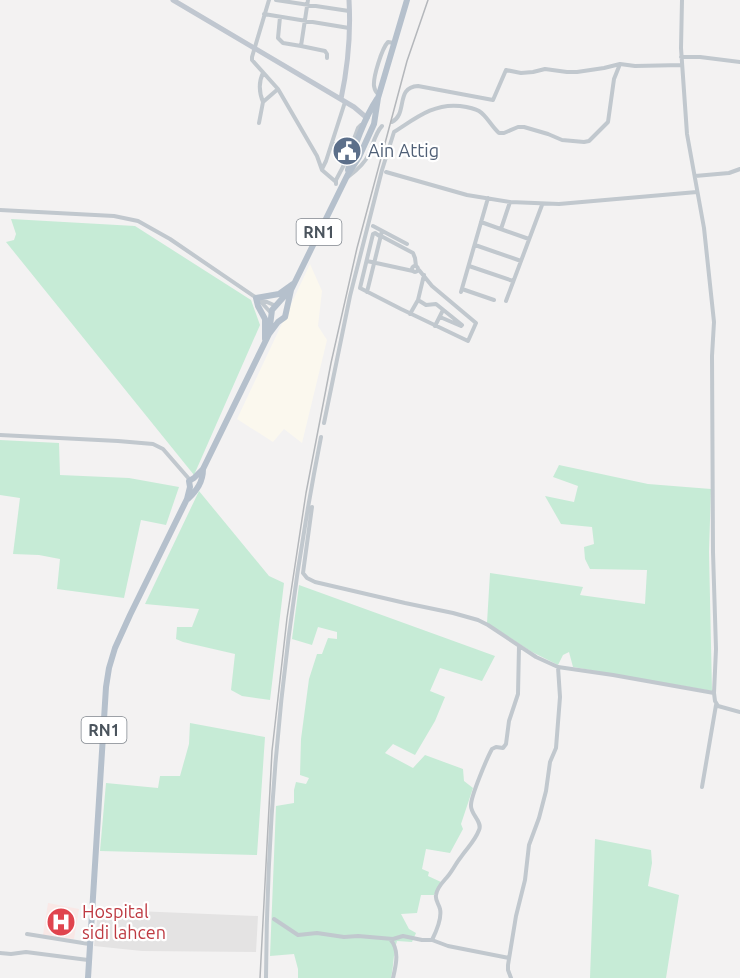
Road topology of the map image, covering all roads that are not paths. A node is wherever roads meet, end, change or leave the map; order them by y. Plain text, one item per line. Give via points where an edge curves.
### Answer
1 (173, 0) edge
2 (269, 0) edge
3 (276, 0) edge
4 (349, 0) edge
5 (407, 0) edge
6 (682, 0) edge
7 (308, 2) edge
8 (350, 11) junction
9 (264, 14) junction
10 (280, 17) junction
11 (304, 21) junction
12 (350, 28) junction
13 (301, 46) junction
14 (255, 48) junction
15 (681, 57) junction
16 (327, 58) dead end
17 (740, 62) edge
18 (620, 64) junction
19 (682, 65) junction
20 (263, 73) junction
21 (279, 89) junction
22 (378, 97) junction
23 (343, 101) junction
24 (263, 102) junction
25 (367, 118) junction
26 (375, 121) junction
27 (392, 122) dead end
28 (259, 123) dead end
29 (382, 126) dead end
30 (332, 143) junction
31 (351, 151) junction
32 (370, 151) junction
33 (362, 153) junction
34 (322, 169) junction
35 (740, 169) edge
36 (386, 172) dead end
37 (346, 176) junction
38 (695, 176) junction
39 (336, 182) junction
40 (340, 189) junction
41 (697, 192) junction
42 (488, 198) junction
43 (510, 202) junction
44 (542, 205) junction
45 (0, 210) edge
46 (481, 222) junction
47 (372, 226) dead end
48 (501, 229) junction
49 (381, 234) junction
50 (529, 239) junction
51 (407, 244) dead end
52 (474, 245) junction
53 (367, 261) junction
54 (521, 261) junction
55 (375, 262) junction
56 (468, 266) junction
57 (417, 268) junction
58 (424, 275) junction
59 (513, 281) junction
60 (295, 283) junction
61 (291, 290) junction
62 (367, 292) junction
63 (259, 300) junction
64 (418, 300) junction
65 (494, 300) dead end
66 (506, 301) dead end
67 (277, 306) junction
68 (286, 310) junction
69 (443, 310) junction
70 (410, 314) junction
71 (272, 315) junction
72 (440, 317) junction
73 (281, 320) junction
74 (435, 326) junction
75 (269, 334) junction
76 (265, 342) junction
77 (324, 423) dead end
78 (0, 435) edge
79 (321, 437) dead end
80 (195, 480) junction
81 (193, 489) junction
82 (312, 507) dead end
83 (519, 645) junction
84 (558, 667) junction
85 (714, 693) junction
86 (716, 704) junction
87 (740, 712) edge
88 (702, 788) dead end
89 (274, 920) dead end
90 (27, 934) dead end
91 (390, 939) junction
92 (432, 940) junction
93 (89, 944) junction
94 (0, 953) edge
95 (509, 958) junction
96 (88, 960) junction
97 (87, 978) edge
98 (266, 978) edge
99 (393, 978) edge
100 (511, 978) edge

1 - 14 street
2 - 9 street
3 - 7 street
4 - 8 street
5 - 22 main road, RN1
6 - 15 street
7 - 8 street
7 - 11 street
8 - 12 street
9 - 10 street
9 - 14 street
10 - 11 street
10 - 13 street via 278,38 283,43
11 - 12 street
11 - 13 street
12 - 23 street
13 - 16 street via 325,51
14 - 20 street via 252,59
14 - 23 street
15 - 17 street
15 - 19 street
18 - 19 street
18 - 27 street via 576,72 506,70 494,100 411,87 405,91 398,118
18 - 77 street via 608,122 587,142 558,140 524,127 499,133 479,111 456,106 433,109 394,132 350,296
19 - 38 street via 687,134
20 - 21 street
20 - 24 street via 259,93
21 - 24 street
21 - 34 street
22 - 25 main road, RN1
22 - 26 main road, RN1
23 - 25 street
23 - 30 street
24 - 28 street
25 - 26 main road via 373,117
25 - 31 main road, RN1
26 - 33 main road, RN1
29 - 32 street
30 - 31 street
30 - 34 street
31 - 33 main road via 356,155
31 - 37 main road, RN1
31 - 39 street
32 - 33 street
32 - 37 street
33 - 37 main road, RN1
34 - 39 street
35 - 38 street
36 - 42 street
37 - 40 main road, RN1
38 - 41 street
39 - 40 street
40 - 60 main road, RN1
41 - 44 street
41 - 85 street via 714,322
42 - 43 street
42 - 46 street
43 - 44 street
43 - 48 street
44 - 50 street
45 - 63 street via 114,216 138,221
46 - 48 street
46 - 52 street
47 - 49 street
48 - 50 street
49 - 51 street
49 - 53 street via 373,234
49 - 55 street
49 - 57 street via 413,253
50 - 54 street
52 - 54 street
52 - 56 street
53 - 55 street
53 - 62 street via 360,288
54 - 59 street
55 - 57 street via 413,272 412,268
55 - 62 street
56 - 59 street
56 - 65 street via 462,290
57 - 58 street
58 - 64 street
58 - 74 street via 476,323 468,341
59 - 66 street
60 - 61 main road, RN1
60 - 63 main road via 279,294
61 - 67 main road, RN1
61 - 68 main road, RN1
62 - 70 street
63 - 67 street
63 - 71 street
63 - 76 main road via 257,304 265,319
64 - 69 street
64 - 70 street
67 - 68 main road
67 - 71 main road
68 - 73 main road
69 - 72 street
69 - 72 street via 462,325
70 - 74 street
71 - 73 main road
71 - 75 main road
72 - 74 street
73 - 75 main road
75 - 76 main road
76 - 80 main road via 203,476
78 - 80 street via 153,444
79 - 98 street via 280,710 271,821
80 - 81 main road via 189,484
80 - 81 main road via 200,487
81 - 93 main road, RN1 via 130,615 109,668
82 - 83 street via 303,573 307,578 478,620
83 - 84 street
83 - 92 street via 518,694 506,744 492,749 476,788 470,806 480,829 437,893 440,912
84 - 85 street
84 - 95 street via 556,748 529,845
85 - 86 street
86 - 87 street
86 - 88 street
89 - 91 street via 298,935
90 - 93 street
91 - 92 street via 403,936
91 - 99 street via 396,952
92 - 95 street
93 - 96 main road, RN1
94 - 96 street via 26,952
95 - 100 street
96 - 97 main road, RN1

